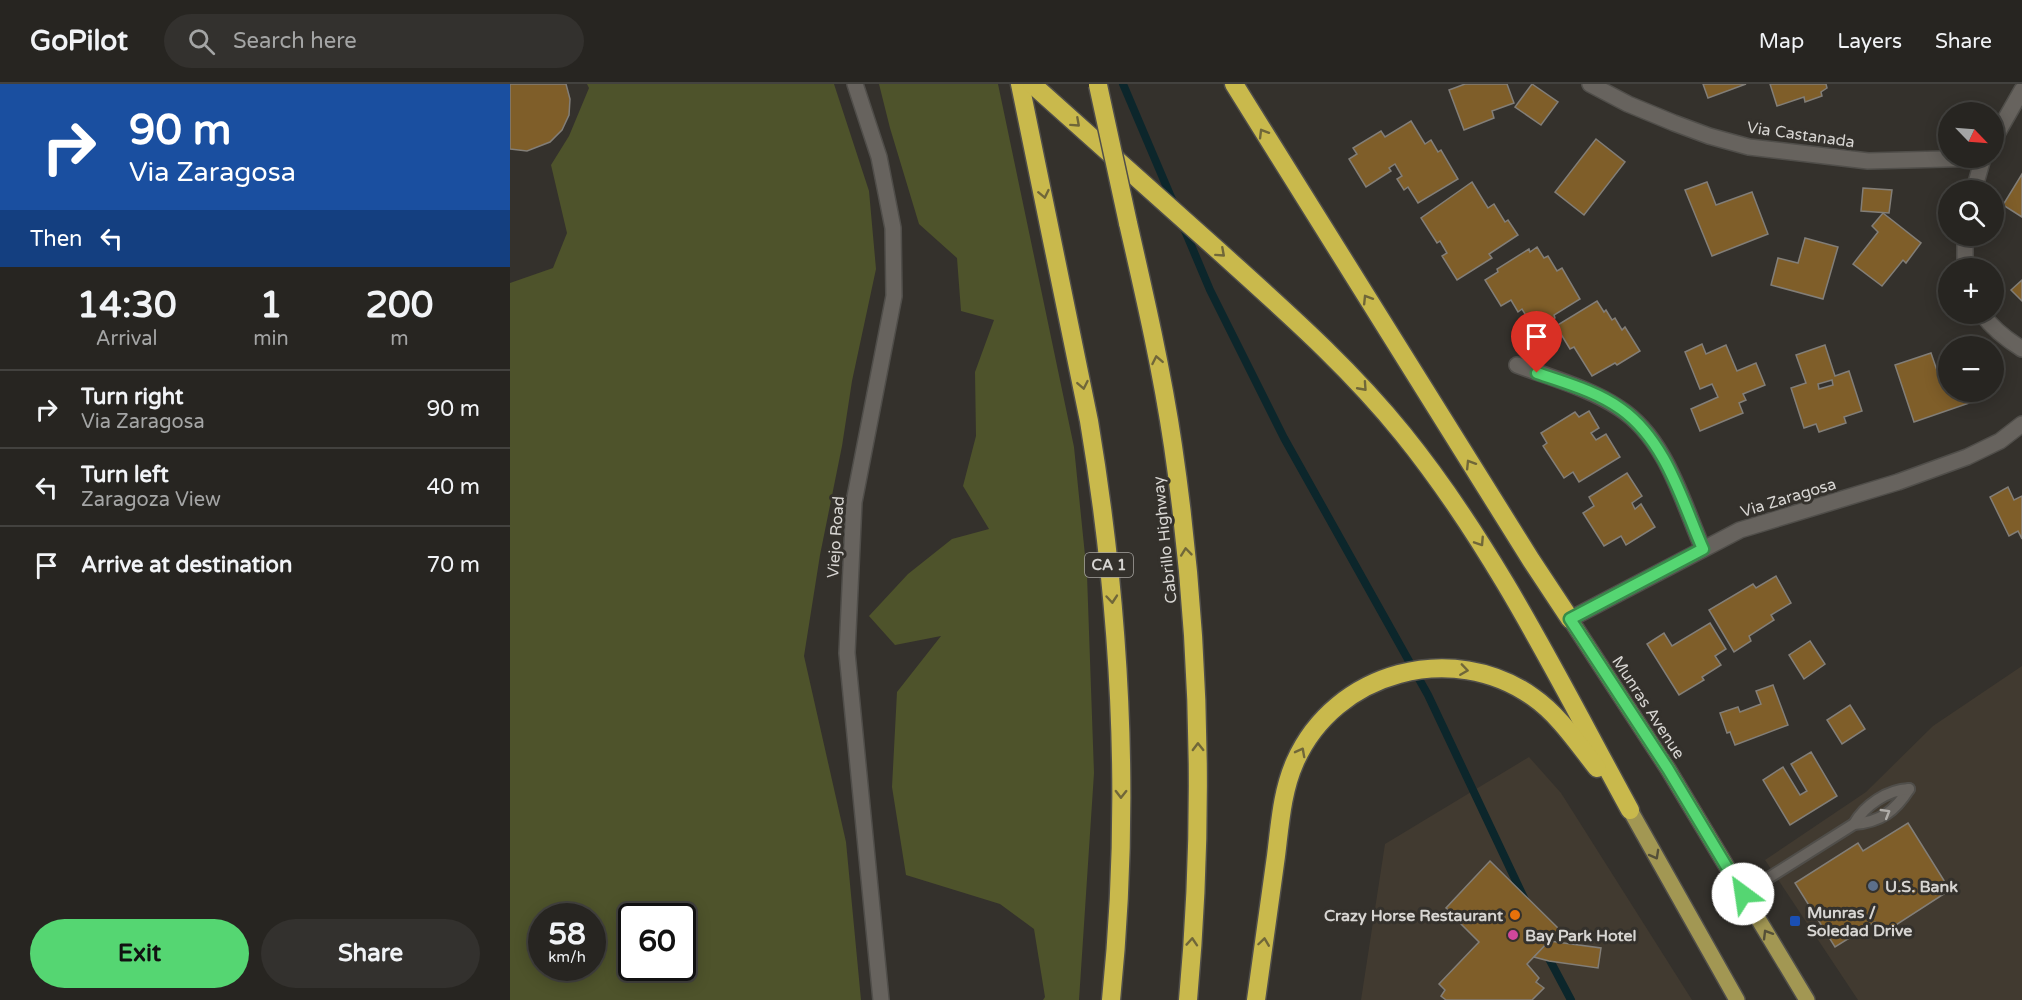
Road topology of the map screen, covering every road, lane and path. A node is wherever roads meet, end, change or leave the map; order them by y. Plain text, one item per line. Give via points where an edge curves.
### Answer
1 (855, 84) edge
2 (1020, 84) edge
3 (1032, 84) edge
4 (1234, 84) edge
5 (1590, 84) edge
6 (1098, 85) edge
7 (2022, 90) edge
8 (2004, 122) edge
9 (1938, 159) edge
10 (1990, 324) edge
11 (2022, 349) edge
12 (1517, 365) dead end
13 (2022, 424) edge
14 (1703, 549) junction
15 (1570, 619) junction
16 (1630, 810) junction
17 (1854, 824) junction
18 (1743, 894) junction
19 (881, 1000) edge
20 (1111, 1000) edge
21 (1188, 1000) edge
22 (1256, 1000) edge
23 (1737, 1000) edge
24 (1807, 1000) edge

1 - 19 street, Viejo Road via 879,157 892,228 894,296 854,502 847,653
2 -> 20 highway, CA 1 via 1091,431 1110,576 1121,786
3 -> 16 highway via 1310,333 1404,435 1447,492 1506,585
15 -> 4 highway
5 - 9 street, Via Castanada via 1674,123 1749,147 1868,161
21 -> 6 highway, Cabrillo Highway, bridge via 1198,817 1191,603 1172,444
7 - 8 street
10 - 11 street
12 - 14 street via 1598,395 1638,424 1663,456
13 - 14 street, Via Zaragosa via 2000,441 1967,457 1740,530
14 - 15 street, Via Zaragosa
15 - 18 main road, Munras Avenue via 1668,769
22 -> 16 highway via 1289,777 1302,747 1322,720 1364,687 1394,674 1433,668 1473,671 1504,681 1546,708
16 -> 23 main road
17 -> 17 lane via 1887,814 1899,805 1909,789 1897,789 1882,796
17 - 18 lane
24 -> 18 main road, Munras Avenue

